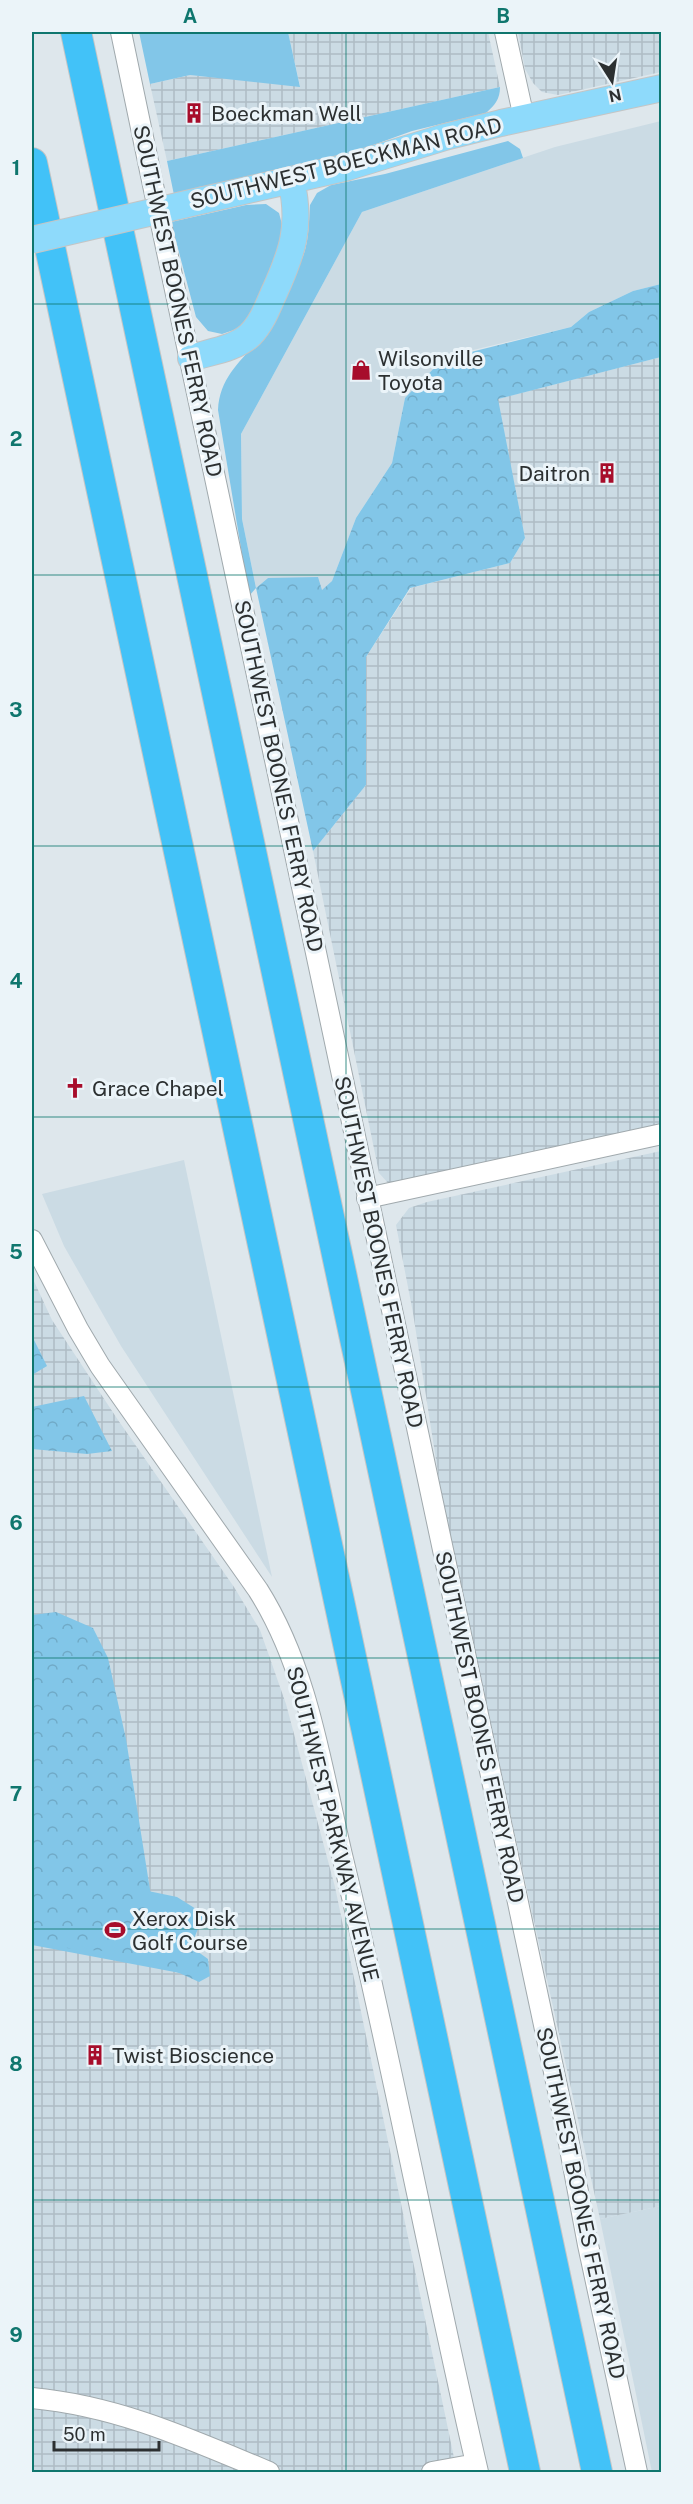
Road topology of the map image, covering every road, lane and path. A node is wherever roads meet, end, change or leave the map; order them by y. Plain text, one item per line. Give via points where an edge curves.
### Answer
1 (76, 32) edge
2 (121, 32) edge
3 (505, 32) edge
4 (662, 88) edge
5 (524, 118) junction
6 (32, 163) edge
7 (291, 180) junction
8 (32, 240) edge
9 (191, 358) junction
10 (662, 1134) edge
11 (366, 1198) junction
12 (32, 1240) edge
13 (32, 2398) edge
14 (477, 2468) edge
15 (269, 2472) edge
16 (432, 2472) edge
17 (525, 2472) edge
18 (597, 2472) edge
19 (637, 2472) edge

1 - 18 highway
2 - 9 street, SOUTHWEST BOONES FERRY ROAD
3 - 5 street
4 - 5 main road, SOUTHWEST BOECKMAN ROAD
5 - 7 main road, SOUTHWEST BOECKMAN ROAD
6 - 17 highway
7 - 8 main road, SOUTHWEST BOECKMAN ROAD, bridge
7 - 9 main road via 296,207 294,241 259,324 238,343
9 - 11 street, SOUTHWEST BOONES FERRY ROAD
10 - 11 street
11 - 19 street, SOUTHWEST BOONES FERRY ROAD
12 - 14 street, SOUTHWEST PARKWAY AVENUE via 100,1366 258,1590 289,1650 309,1714 355,1905
13 - 15 street via 79,2403 121,2415
14 - 16 street

